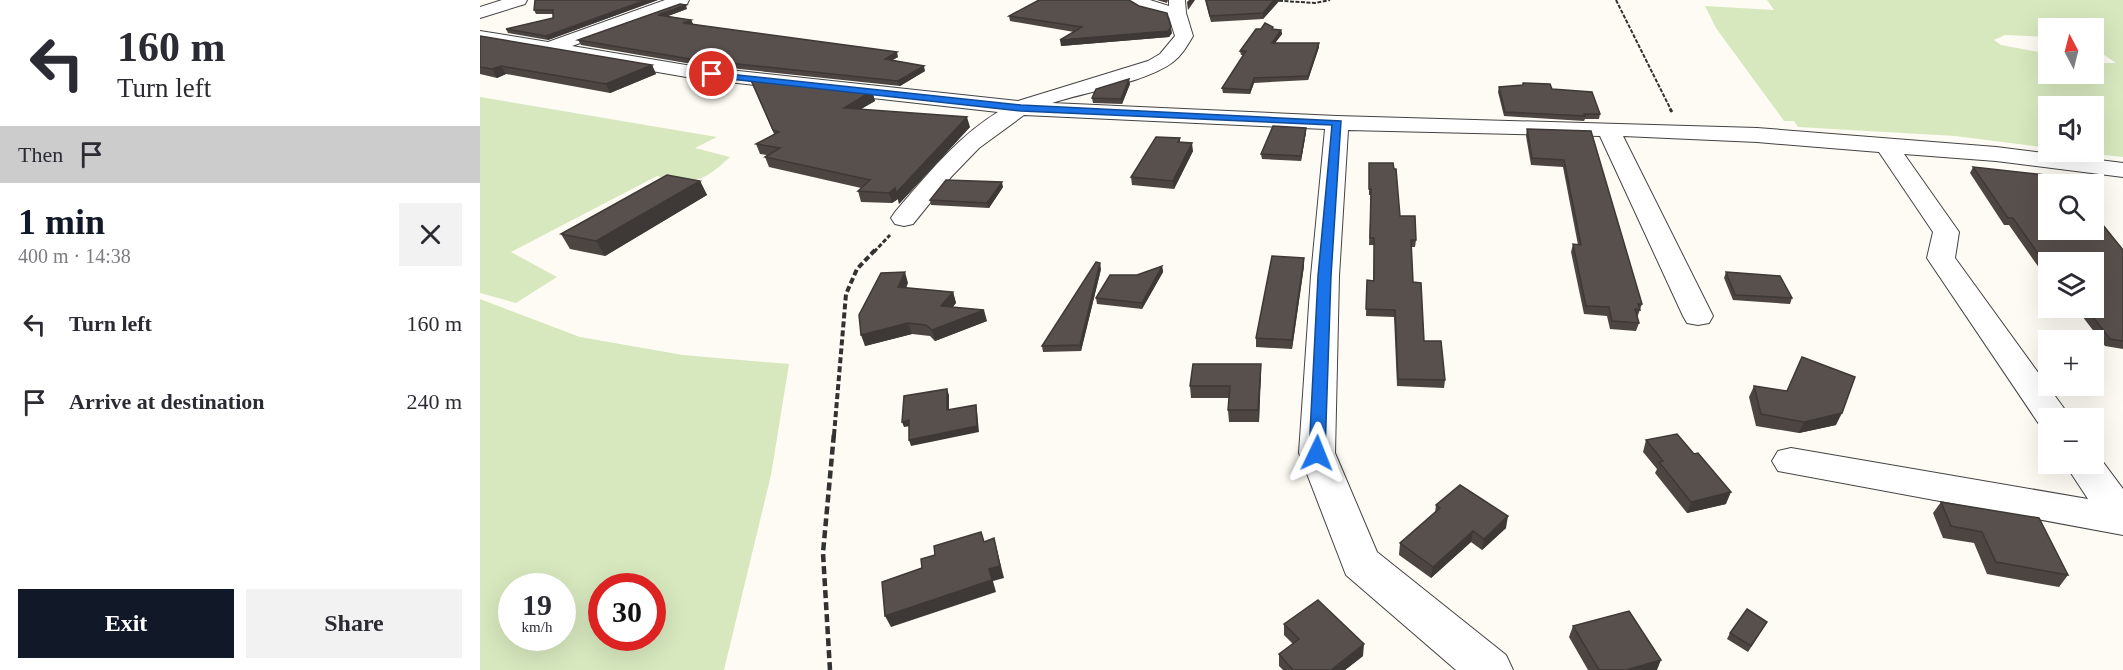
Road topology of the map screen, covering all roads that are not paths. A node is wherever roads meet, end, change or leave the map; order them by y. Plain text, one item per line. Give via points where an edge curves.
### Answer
1 (519, 0) edge
2 (681, 0) edge
3 (1135, 0) edge
4 (1177, 7) edge
5 (480, 13) edge
6 (480, 36) edge
7 (551, 47) junction
8 (1021, 108) junction
9 (1337, 123) junction
10 (1608, 129) junction
11 (1885, 144) junction
12 (2123, 170) edge
13 (904, 218) road end
14 (1698, 316) dead end
15 (2046, 408) edge
16 (1791, 461) dead end
17 (2091, 474) edge
18 (2123, 519) edge
19 (1490, 670) edge

1 - 5 street
2 - 7 street
3 - 4 street via 1158,9
4 - 8 street via 1184,36 1166,60
6 - 7 street
7 - 8 street via 715,75
8 - 9 street
8 - 13 street via 975,140
9 - 10 street
9 - 19 street via 1317,453 1361,563
10 - 11 street
10 - 14 street
11 - 12 street
11 - 15 street via 1946,232 1941,258
16 - 18 street
17 - 18 street

